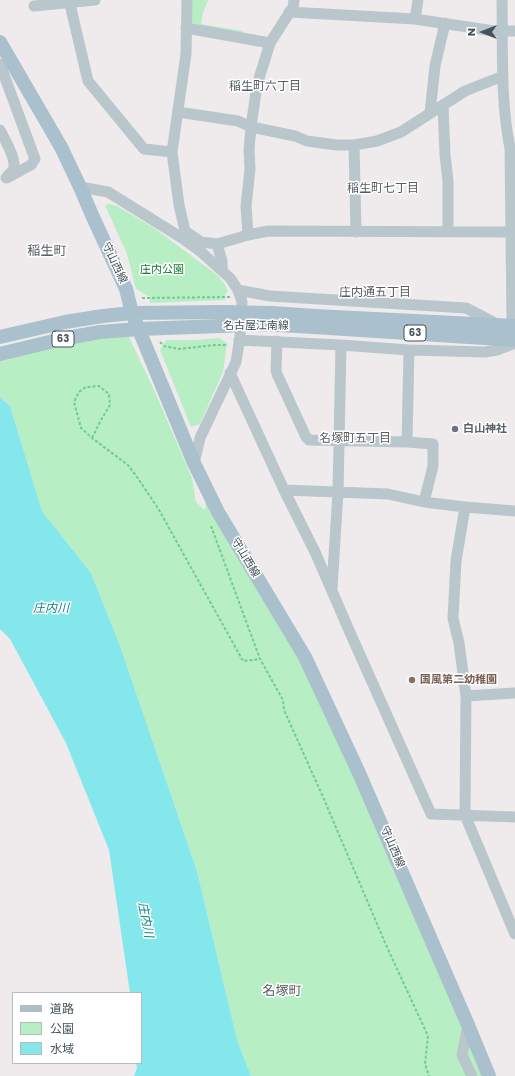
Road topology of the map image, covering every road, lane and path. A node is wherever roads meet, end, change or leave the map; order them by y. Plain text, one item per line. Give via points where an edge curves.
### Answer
1 (95, 0) edge
2 (187, 0) edge
3 (294, 0) edge
4 (418, 0) edge
5 (502, 0) edge
6 (70, 1) edge
7 (34, 6) dead end
8 (289, 12) junction
9 (415, 19) junction
10 (445, 23) junction
11 (186, 28) junction
12 (515, 31) edge
13 (503, 32) junction
14 (0, 42) edge
15 (270, 44) junction
16 (0, 64) edge
17 (503, 76) junction
18 (443, 105) junction
19 (178, 112) junction
20 (430, 113) junction
21 (251, 127) junction
22 (0, 130) edge
23 (354, 145) junction
24 (510, 146) junction
25 (172, 152) junction
26 (515, 167) edge
27 (3, 179) edge
28 (80, 187) junction
29 (448, 231) junction
30 (356, 232) junction
31 (513, 232) edge
32 (248, 235) junction
33 (217, 244) junction
34 (222, 271) junction
35 (235, 294) junction
36 (142, 298) dead end
37 (127, 314) junction
38 (314, 321) junction
39 (496, 325) junction
40 (514, 326) edge
41 (133, 329) junction
42 (0, 337) edge
43 (239, 340) junction
44 (277, 341) junction
45 (515, 341) edge
46 (160, 342) dead end
47 (229, 345) dead end
48 (341, 345) junction
49 (409, 350) junction
50 (0, 354) edge
51 (230, 373) junction
52 (92, 438) junction
53 (338, 441) junction
54 (407, 442) junction
55 (194, 463) junction
56 (284, 490) junction
57 (338, 492) junction
58 (424, 502) junction
59 (465, 507) junction
60 (515, 511) edge
61 (210, 525) dead end
62 (332, 591) junction
63 (260, 659) junction
64 (515, 693) edge
65 (466, 696) junction
66 (465, 815) junction
67 (515, 817) edge
68 (515, 934) edge
69 (468, 1025) junction
70 (429, 1076) edge
71 (472, 1076) edge
72 (489, 1076) edge

1 - 6 street
2 - 11 street
3 - 8 street
4 - 9 street
5 - 13 street
6 - 7 street
6 - 25 street via 88,81 144,149
8 - 9 street
8 - 15 street
9 - 10 street
10 - 13 street
10 - 20 street via 435,66
11 - 15 street
11 - 19 street via 186,54
12 - 13 street
13 - 17 street
14 - 28 main road, 守山西線 via 61,147
15 - 21 street via 257,85
16 - 27 street via 36,159 31,165
17 - 18 street via 465,91
17 - 24 street
18 - 20 street
18 - 29 street
19 - 21 street via 238,121
19 - 25 street
20 - 23 street via 390,137
21 - 23 street via 307,141
21 - 32 street via 246,206
22 - 27 street via 14,163 13,169
23 - 30 street
24 - 26 street
24 - 31 street
25 - 33 street via 185,231 201,242
28 - 34 street via 108,192 182,238
28 - 37 main road, 守山西線 via 126,289
29 - 30 street
29 - 31 street
30 - 32 street via 268,231
31 - 40 street
32 - 33 street
33 - 34 street
34 - 35 street via 230,278
35 - 36 path
35 - 39 street via 466,308
35 - 43 street via 242,302
37 - 38 main road, 名古屋江南線 / 63, bridge via 272,313
37 - 41 main road, 守山西線
37 - 42 main road, 名古屋江南線 / 63 via 65,322
38 - 39 main road, 名古屋江南線 / 63
38 - 41 main road, 名古屋江南線 / 63, bridge
38 - 45 main road, 名古屋江南線 / 63
39 - 40 main road, 名古屋江南線 / 63
41 - 50 main road, 名古屋江南線 / 63 via 67,338
41 - 55 main road, 守山西線
43 - 44 street
43 - 51 street via 236,362
44 - 48 street
44 - 53 street via 276,374 306,437 309,440
45 - 49 street via 497,350 485,352
46 - 47 path via 164,346 179,349
48 - 49 street
48 - 53 street
49 - 54 street
51 - 55 street via 200,438
51 - 56 street
52 - 52 path via 81,428 74,402 79,392 86,387 98,386 109,394 110,405
52 - 63 path via 128,464 138,477 243,662
53 - 54 street
53 - 57 street
54 - 58 street via 433,444 433,466
55 - 69 main road, 守山西線 via 218,512 305,657 362,780
56 - 57 street
56 - 62 street
57 - 58 street via 388,494
57 - 62 street
58 - 59 street
59 - 60 street
59 - 65 street via 456,561 453,618
61 - 63 path
62 - 66 street via 431,814
63 - 70 path via 283,700 284,710 428,1036 425,1064
64 - 65 street
65 - 66 street
66 - 67 street
66 - 68 street
69 - 71 street via 462,1055
69 - 72 main road, 守山西線

